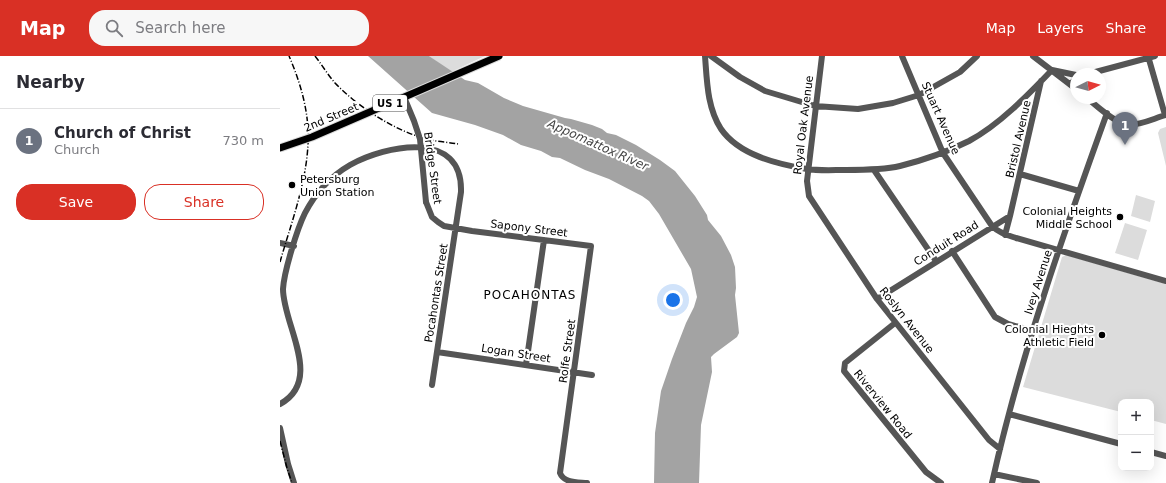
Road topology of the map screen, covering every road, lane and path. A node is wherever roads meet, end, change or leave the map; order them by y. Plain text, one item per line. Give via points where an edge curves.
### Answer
1 (499, 56) edge
2 (705, 56) edge
3 (712, 56) edge
4 (822, 56) edge
5 (902, 56) edge
6 (978, 56) edge
7 (1033, 56) edge
8 (1151, 57) edge
9 (1106, 69) edge
10 (1052, 70) junction
11 (1070, 74) edge
12 (1041, 81) junction
13 (1070, 84) edge
14 (919, 95) junction
15 (404, 97) junction
16 (1094, 104) edge
17 (815, 106) junction
18 (1107, 114) junction
19 (1166, 115) edge
20 (280, 148) edge
21 (943, 153) junction
22 (808, 170) junction
23 (874, 170) junction
24 (1020, 174) junction
25 (1079, 191) junction
26 (809, 196) joint
27 (1010, 216) junction
28 (992, 226) junction
29 (456, 228) junction
30 (1005, 235) junction
31 (544, 240) junction
32 (280, 243) edge
33 (294, 246) junction
34 (1059, 250) junction
35 (952, 251) junction
36 (591, 255) joint
37 (936, 262) junction
38 (1166, 281) edge
39 (877, 299) junction
40 (895, 323) junction
41 (1033, 331) junction
42 (437, 352) junction
43 (526, 365) junction
44 (574, 372) junction
45 (592, 375) dead end
46 (432, 385) dead end
47 (280, 404) edge
48 (1009, 414) junction
49 (280, 428) edge
50 (1118, 443) edge
51 (1000, 449) junction
52 (1154, 453) edge
53 (1166, 456) edge
54 (994, 474) junction
55 (294, 483) edge
56 (587, 483) edge
57 (941, 483) edge
58 (992, 483) edge
59 (1037, 483) edge

1 - 15 main road, 2nd Street / US 1, bridge
2 - 22 street via 707,92 713,114 722,130 740,148 763,159
3 - 17 street via 740,77 765,91
4 - 17 street, Royal Oak Avenue
5 - 14 street, Stuart Avenue
6 - 14 street via 960,72
7 - 10 street
8 - 9 street
8 - 19 street
10 - 11 street
10 - 12 street
10 - 13 street
12 - 21 street via 998,121 970,140
12 - 24 street, Bristol Avenue
14 - 17 street via 858,109
14 - 21 street, Stuart Avenue
15 - 20 main road, 2nd Street / US 1, bridge
15 - 29 street, Bridge Street, bridge via 418,134 429,210 438,222
16 - 18 street
17 - 22 street, Royal Oak Avenue
18 - 19 street via 1129,125
18 - 25 street, Ivey Avenue
21 - 23 street via 900,166
21 - 28 street, Stuart Avenue
22 - 23 street
22 - 26 street, Royal Oak Avenue
23 - 37 street
24 - 25 street
24 - 27 street, Bristol Avenue
25 - 34 street, Ivey Avenue
26 - 39 street, Roslyn Avenue
27 - 28 street
27 - 30 street, Bristol Avenue
28 - 30 street, Conduit Road
28 - 35 street, Conduit Road
29 - 31 street, Sapony Street
29 - 33 street, Pocahontas Street via 461,192 456,166 448,156 438,151 403,148 385,151 350,165 326,183 304,215
29 - 42 street, Pocahontas Street
30 - 34 street, Conduit Road
31 - 36 street, Sapony Street via 589,245 592,248
31 - 43 street
32 - 33 street
33 - 47 street, Pocahontas Street via 283,288 284,303 300,364 300,378 291,396
34 - 38 street, Conduit Road
34 - 41 street, Ivey Avenue
35 - 37 street, Conduit Road
35 - 41 street via 995,317 1008,324
36 - 44 street, Rolfe Street
37 - 39 street, Conduit Road
39 - 40 street, Roslyn Avenue
40 - 51 street, Roslyn Avenue via 989,440
40 - 57 street, Riverview Road via 845,363 844,371 926,472
41 - 48 street, Ivey Avenue
42 - 43 street, Logan Street
42 - 46 street, Pocahontas Street
43 - 44 street, Logan Street
44 - 45 street, Logan Street
44 - 56 street, Rolfe Street via 560,473 566,480
48 - 50 street
48 - 51 street, Ivey Avenue
49 - 55 street
51 - 54 street, Ivey Avenue
52 - 53 street
54 - 58 street, Ivey Avenue
54 - 59 street

